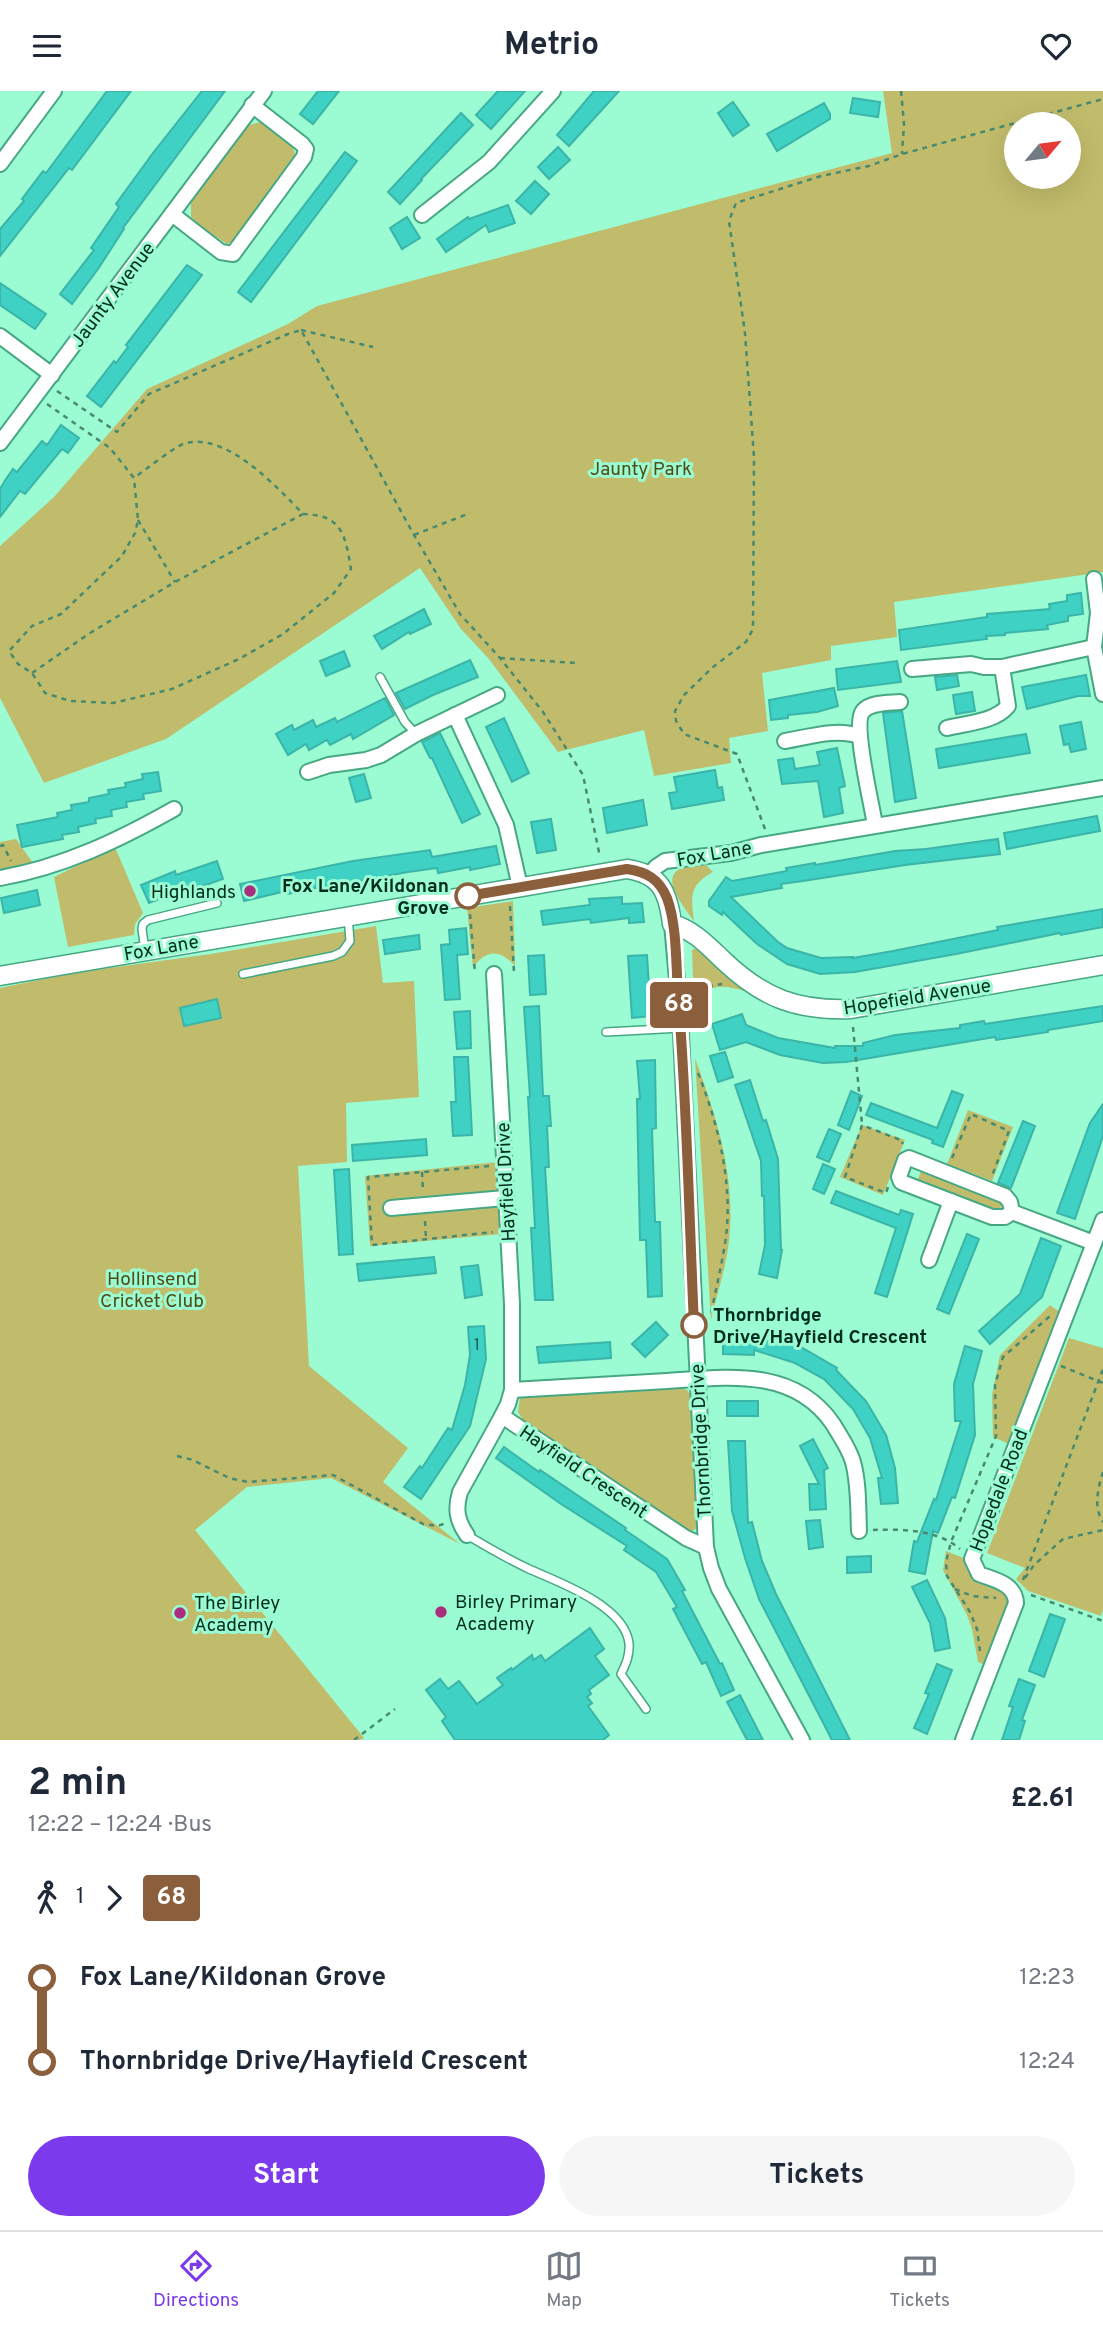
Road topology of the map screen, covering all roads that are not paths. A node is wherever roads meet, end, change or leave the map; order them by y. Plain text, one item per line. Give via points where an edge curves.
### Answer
1 (54, 91) edge
2 (264, 91) edge
3 (553, 91) edge
4 (252, 106) junction
5 (0, 165) edge
6 (172, 214) junction
7 (422, 215) dead end
8 (0, 336) edge
9 (49, 379) junction
10 (0, 443) edge
11 (1094, 579) dead end
12 (1094, 647) junction
13 (1002, 667) junction
14 (912, 669) dead end
15 (380, 677) dead end
16 (1103, 694) edge
17 (497, 695) dead end
18 (900, 702) dead end
19 (455, 715) junction
20 (947, 728) dead end
21 (416, 734) junction
22 (859, 736) junction
23 (785, 741) dead end
24 (308, 772) dead end
25 (1103, 788) edge
26 (174, 809) dead end
27 (876, 825) junction
28 (649, 875) junction
29 (0, 878) edge
30 (515, 888) junction
31 (217, 903) dead end
32 (348, 915) junction
33 (672, 924) junction
34 (145, 950) junction
35 (1103, 965) edge
36 (243, 974) dead end
37 (494, 974) dead end
38 (0, 976) edge
39 (681, 1028) junction
40 (606, 1032) dead end
41 (505, 1198) junction
42 (951, 1201) junction
43 (391, 1208) dead end
44 (1012, 1212) junction
45 (1103, 1220) edge
46 (1094, 1243) junction
47 (929, 1260) dead end
48 (697, 1379) junction
49 (512, 1390) junction
50 (502, 1416) junction
51 (859, 1531) road end
52 (467, 1535) joint
53 (706, 1547) junction
54 (646, 1709) dead end
55 (802, 1740) edge
56 (963, 1740) edge

1 - 5 street
2 - 4 street, Jaunty Avenue
3 - 7 street via 489,162
4 - 6 street, Jaunty Avenue
4 - 6 street via 306,149 233,254 221,253
6 - 9 street, Jaunty Avenue
8 - 9 street
9 - 10 street, Jaunty Avenue
11 - 12 street via 1098,613
12 - 13 street
12 - 16 street
13 - 14 street via 971,664
13 - 20 street via 1005,710
15 - 21 lane
17 - 19 street
18 - 22 street via 864,709
19 - 21 street
19 - 30 street via 506,825
21 - 24 street via 366,761
22 - 23 street via 832,733
22 - 27 street
25 - 27 street, Fox Lane
26 - 29 street via 79,857
27 - 28 street, Fox Lane via 665,861
28 - 30 street, Fox Lane via 627,869
28 - 33 street, Thornbridge Drive via 664,891
30 - 32 street, Fox Lane
31 - 34 lane via 148,920 142,929
32 - 34 street, Fox Lane
32 - 36 lane via 350,941 342,952
33 - 35 street, Hopefield Avenue via 692,932 752,985 810,1009 851,1009
33 - 39 street, Thornbridge Drive
34 - 38 street, Fox Lane
37 - 41 street, Hayfield Drive
39 - 40 lane
39 - 48 street, Thornbridge Drive
41 - 43 street
41 - 49 street, Hayfield Drive
42 - 44 street via 992,1217
42 - 44 street via 901,1182 898,1177 905,1160 1005,1196
42 - 47 street
44 - 46 street
45 - 46 street, Hopedale Road
46 - 56 street, Hopedale Road via 972,1559 979,1574 1008,1585 1016,1603
48 - 49 street
48 - 51 street via 775,1382 816,1404 843,1439 852,1460
48 - 53 street, Thornbridge Drive
49 - 50 street, Hayfield Crescent
50 - 52 street via 460,1492 458,1519
50 - 53 street, Hayfield Crescent
52 - 54 lane via 578,1590 613,1616 629,1642 621,1674
53 - 55 street, Thornbridge Drive via 719,1590

